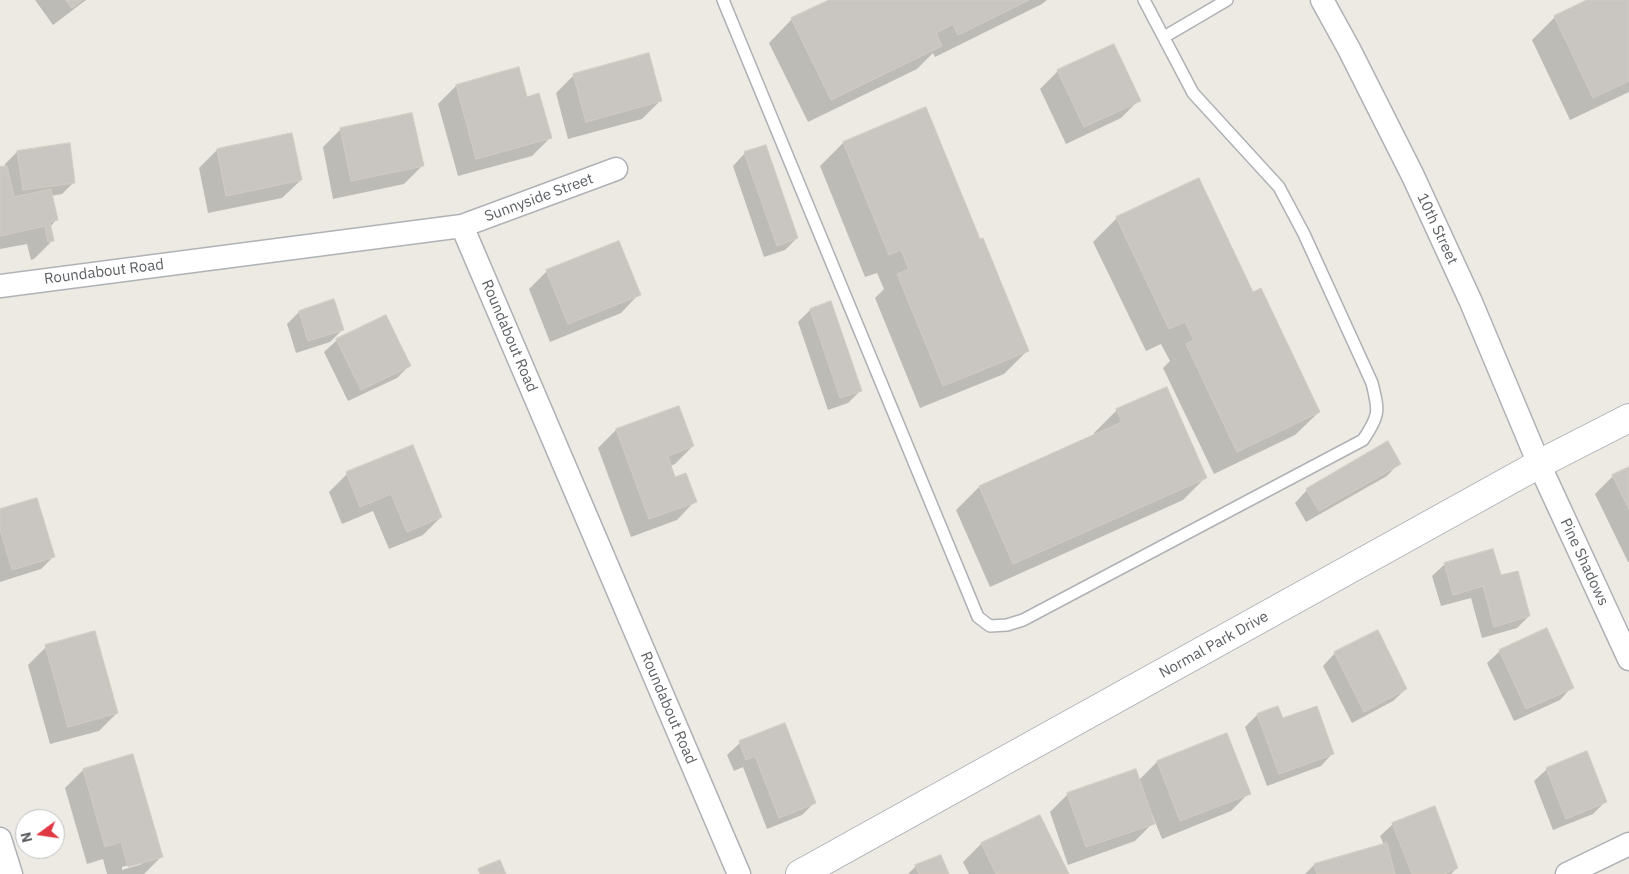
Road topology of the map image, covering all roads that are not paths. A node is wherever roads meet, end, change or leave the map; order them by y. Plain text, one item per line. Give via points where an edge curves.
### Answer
1 (723, 0) edge
2 (1144, 0) edge
3 (1227, 0) edge
4 (1322, 0) edge
5 (1164, 37) junction
6 (616, 169) dead end
7 (462, 226) junction
8 (0, 286) edge
9 (1629, 418) edge
10 (1539, 464) junction
11 (1629, 659) edge
12 (0, 838) edge
13 (1629, 844) edge
14 (11, 874) edge
15 (739, 874) edge
16 (800, 874) edge
17 (1567, 874) edge

1 - 5 lane via 978,617 990,626 1023,620 1363,440 1374,424 1378,407 1372,384 1283,195 1193,93
2 - 5 lane
3 - 5 lane
4 - 10 street, 10th Street via 1417,185 1471,302
6 - 7 street, Sunnyside Street
7 - 8 street, Roundabout Road
7 - 15 street, Roundabout Road
9 - 10 street, Normal Park Drive
10 - 11 street, Pine Shadows
10 - 16 street, Normal Park Drive
12 - 14 street
13 - 17 street

